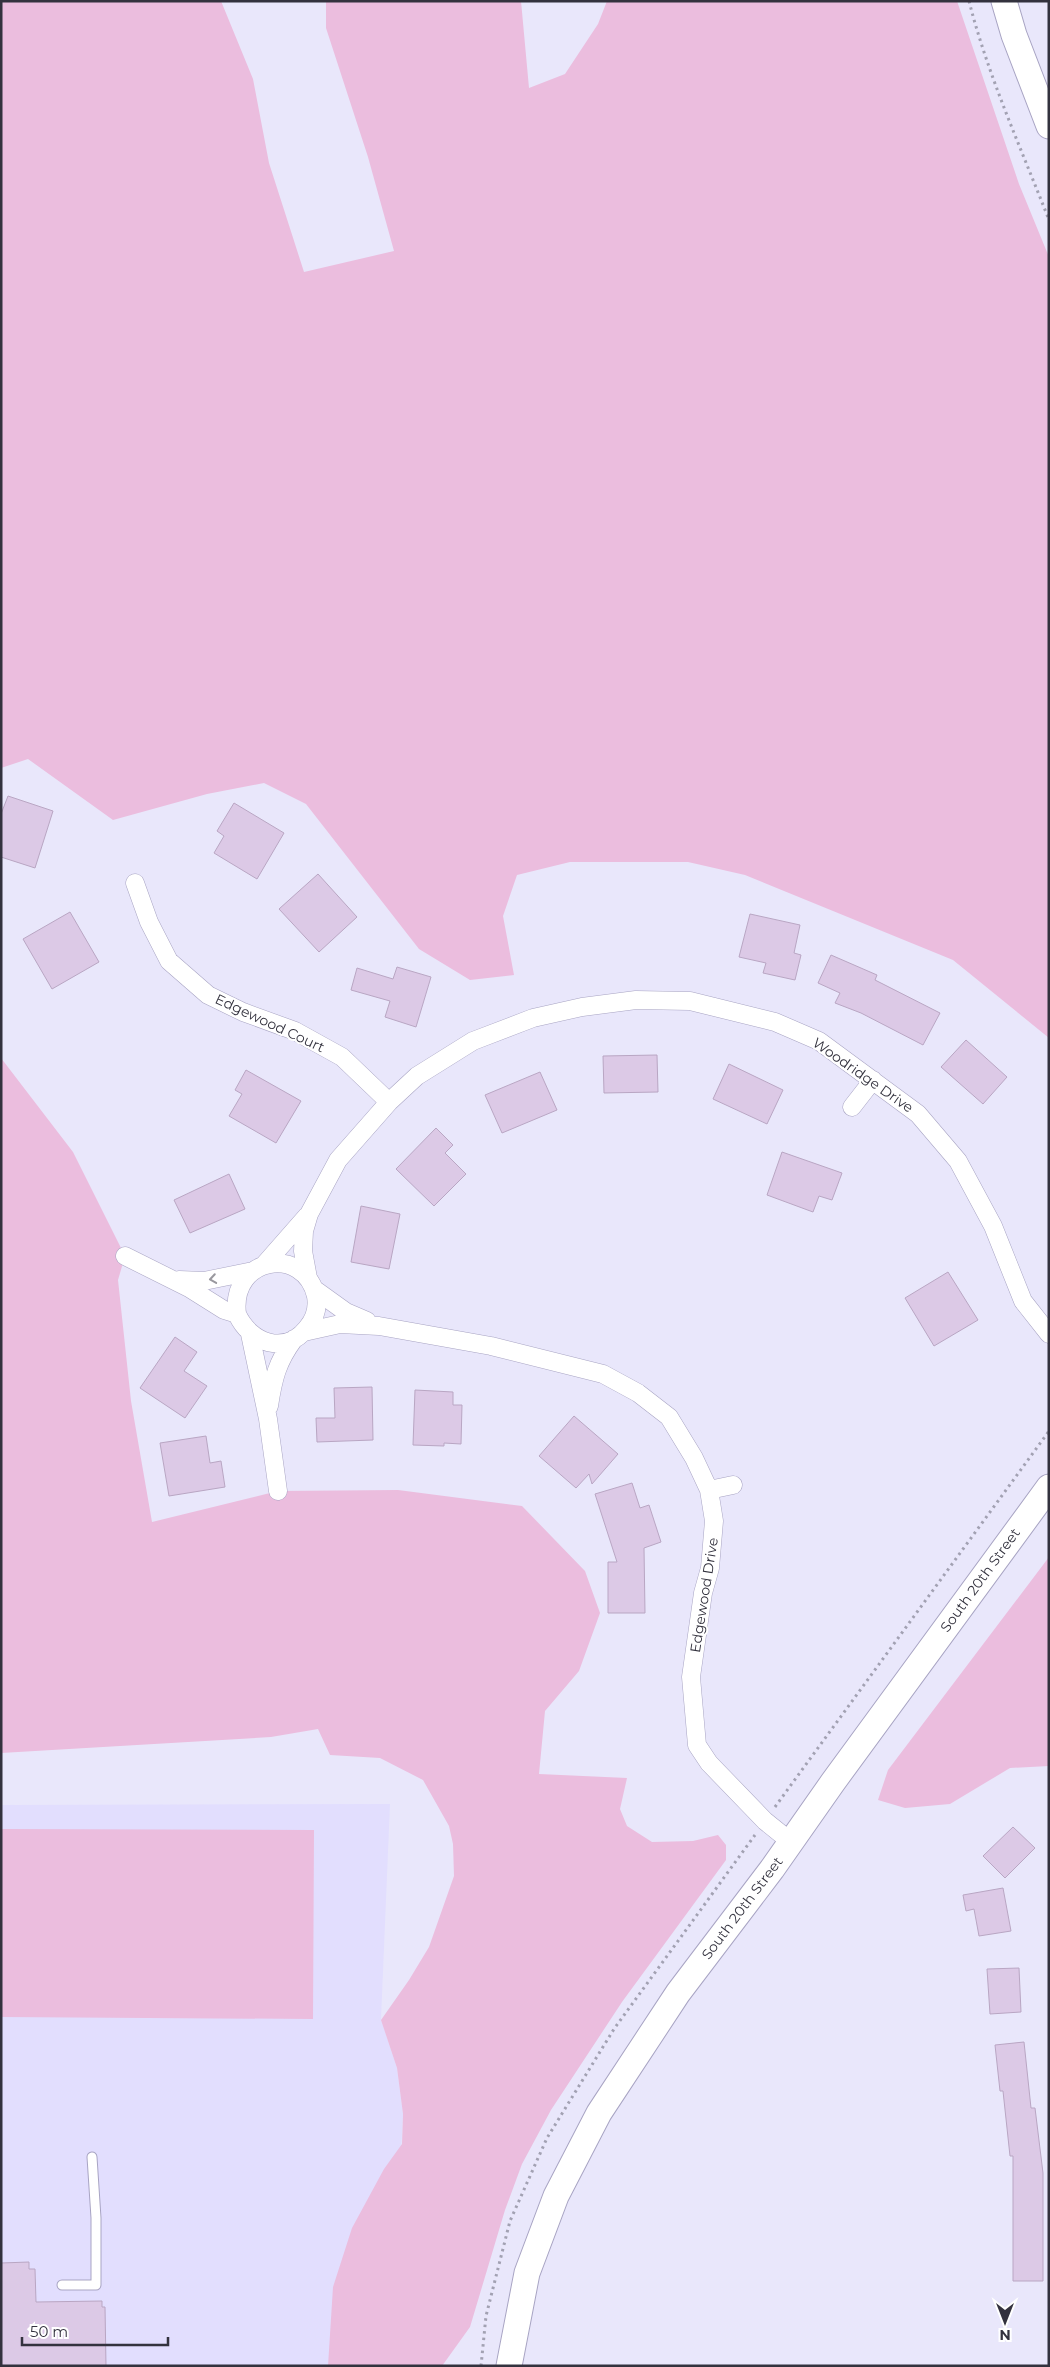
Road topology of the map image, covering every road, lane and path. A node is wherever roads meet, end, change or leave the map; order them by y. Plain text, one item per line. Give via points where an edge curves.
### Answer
1 (969, 1) edge
2 (1004, 1) edge
3 (1049, 126) edge
4 (1049, 220) edge
5 (135, 883) dead end
6 (873, 1080) junction
7 (389, 1102) junction
8 (852, 1107) dead end
9 (309, 1214) junction
10 (125, 1256) dead end
11 (258, 1268) junction
12 (173, 1280) junction
13 (311, 1284) junction
14 (237, 1314) junction
15 (379, 1326) junction
16 (250, 1334) junction
17 (1049, 1334) edge
18 (299, 1336) junction
19 (268, 1419) junction
20 (733, 1485) dead end
21 (1049, 1487) edge
22 (709, 1490) junction
23 (278, 1491) dead end
24 (791, 1842) junction
25 (92, 2157) dead end
26 (62, 2285) dead end
27 (509, 2366) edge

1 - 4 path via 975,26
2 - 3 main road
5 - 7 street, Edgewood Court via 149,922 170,961 208,995 295,1032 342,1057
6 - 7 street, Woodridge Drive via 819,1041 775,1022 690,1001 636,1000 533,1018 473,1041 417,1076
6 - 8 street
6 - 17 street, Woodridge Drive via 918,1114 958,1161 993,1226 1023,1300
7 - 9 street, Woodridge Drive via 338,1160
9 - 11 street, Woodridge Drive
9 - 13 street, Woodridge Drive via 303,1251
10 - 12 street
11 -> 12 street via 204,1281
11 - 13 street via 276,1263 288,1265 299,1270
11 - 14 street via 244,1279 238,1290
12 - 14 street via 224,1310
13 - 15 street via 346,1312
13 - 18 street via 316,1312 312,1323
14 - 16 street
15 - 18 street via 340,1324
15 - 22 street, Edgewood Drive via 491,1346 603,1374 638,1393 669,1417
16 - 18 street via 271,1343 283,1343
16 - 19 street
18 - 19 street via 282,1355 272,1381
19 - 23 street
20 - 22 street
21 - 24 main road, South 20th Street
22 - 24 street, Edgewood Drive via 714,1544 691,1677 697,1745 715,1770 765,1821
24 - 27 main road, South 20th Street via 678,1993 599,2113 556,2196 527,2273
25 - 26 lane via 96,2285

